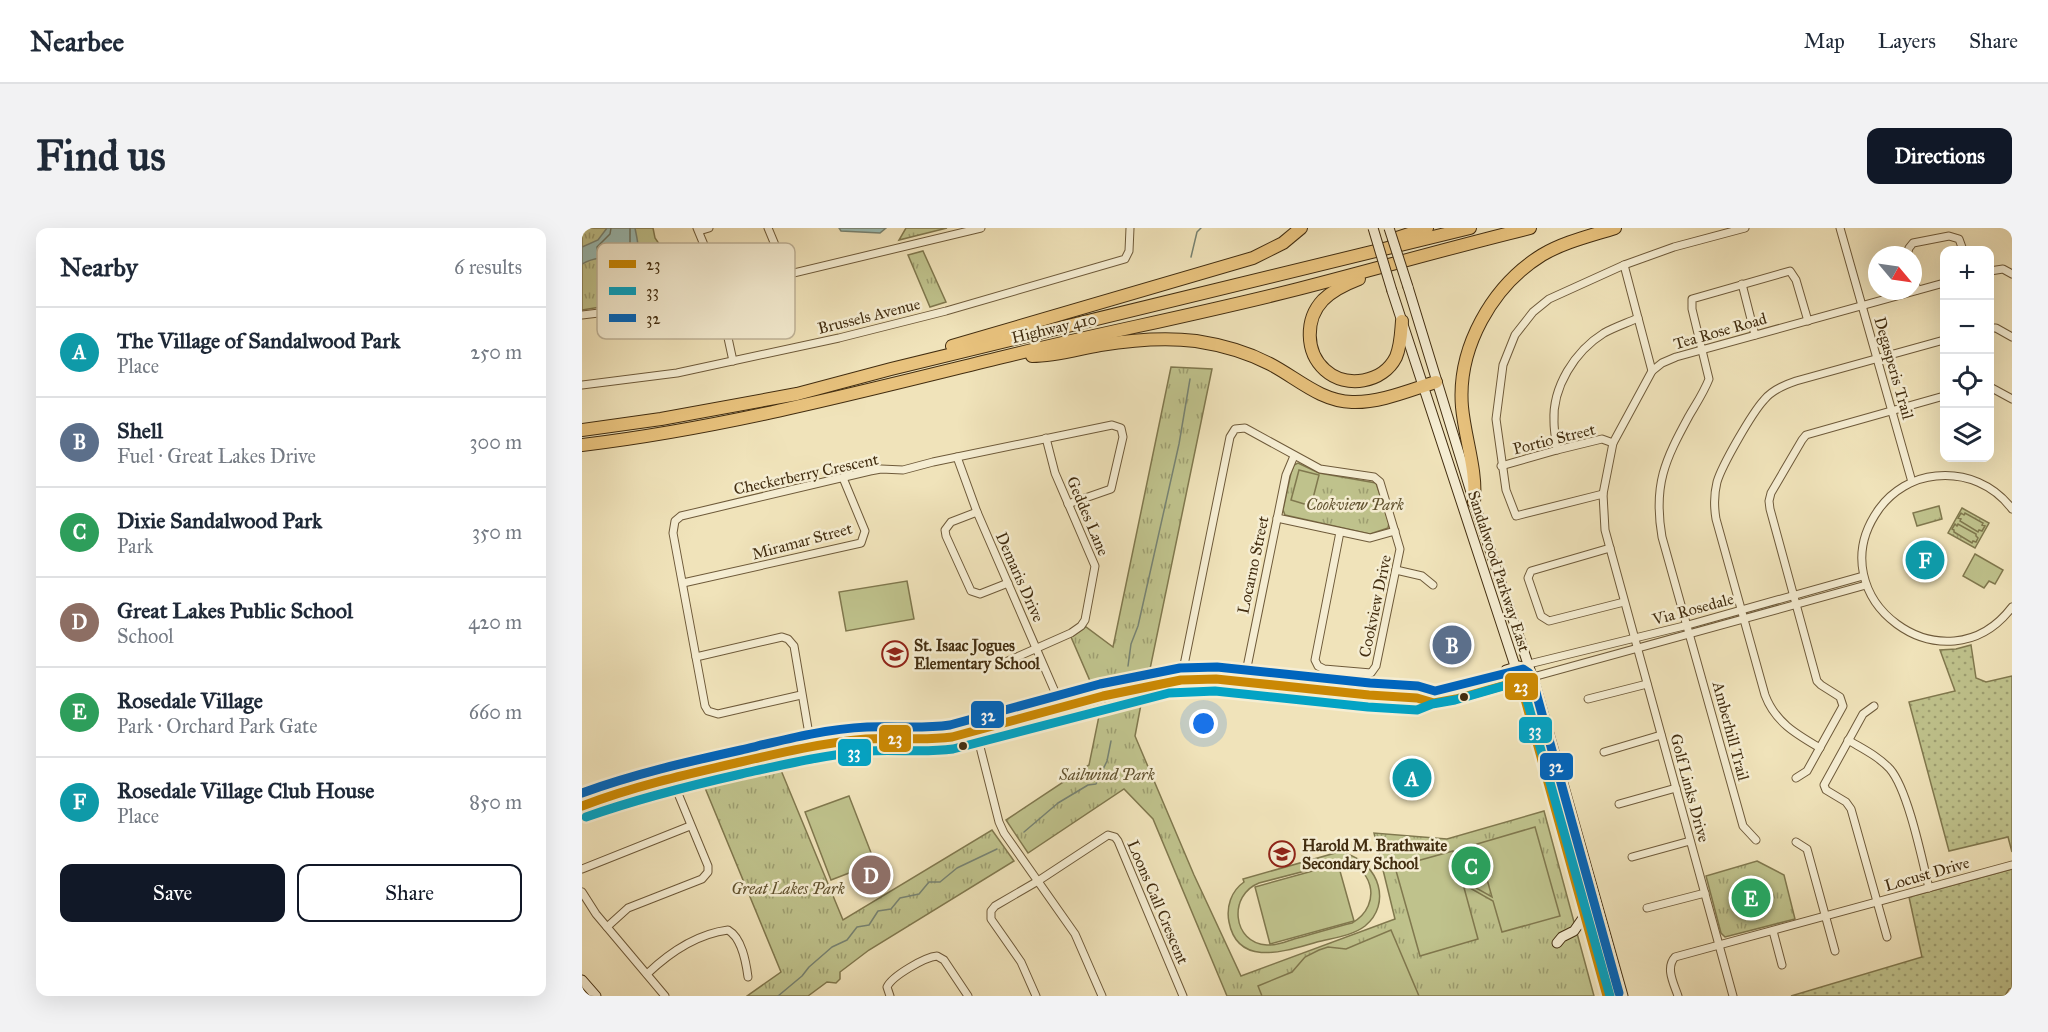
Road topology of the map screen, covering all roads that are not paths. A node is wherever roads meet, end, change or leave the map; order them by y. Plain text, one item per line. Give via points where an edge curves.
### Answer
1 (709, 228) edge
2 (768, 228) edge
3 (981, 228) edge
4 (1130, 228) edge
5 (1301, 228) edge
6 (1373, 228) edge
7 (1389, 228) edge
8 (1427, 228) edge
9 (1470, 228) edge
10 (1530, 228) edge
11 (1615, 228) edge
12 (1745, 228) edge
13 (1840, 228) edge
14 (698, 230) edge
15 (774, 243) edge
16 (1911, 246) edge
17 (1962, 246) edge
18 (1428, 253) junction
19 (1362, 254) junction
20 (1624, 265) junction
21 (1994, 270) edge
22 (795, 274) edge
23 (2012, 274) edge
24 (1742, 284) junction
25 (1940, 284) edge
26 (1922, 289) edge
27 (1883, 300) edge
28 (1862, 306) junction
29 (597, 313) edge
30 (582, 315) edge
31 (1638, 318) junction
32 (1402, 321) junction
33 (1808, 321) junction
34 (1994, 328) edge
35 (1755, 335) junction
36 (2012, 337) edge
37 (729, 339) edge
38 (1940, 341) edge
39 (1703, 349) junction
40 (1001, 357) junction
41 (1878, 358) junction
42 (734, 361) junction
43 (891, 369) junction
44 (1652, 371) junction
45 (1436, 382) junction
46 (582, 385) edge
47 (1423, 386) junction
48 (1994, 390) edge
49 (1940, 397) edge
50 (2012, 399) edge
51 (1892, 411) junction
52 (582, 430) edge
53 (1046, 438) junction
54 (1613, 443) junction
55 (582, 445) edge
56 (1557, 450) junction
57 (1294, 456) junction
58 (957, 457) junction
59 (1501, 466) junction
60 (843, 478) junction
61 (1912, 482) junction
62 (1603, 494) junction
63 (1474, 502) junction
64 (1068, 504) junction
65 (2012, 509) edge
66 (977, 512) junction
67 (1277, 518) junction
68 (1395, 531) junction
69 (1340, 532) junction
70 (1610, 548) junction
71 (1396, 570) junction
72 (1863, 576) junction
73 (683, 583) junction
74 (1008, 583) junction
75 (1433, 585) dead end
76 (1866, 585) junction
77 (1795, 600) junction
78 (1624, 602) junction
79 (2012, 607) edge
80 (1742, 610) junction
81 (1744, 619) junction
82 (1688, 625) junction
83 (1690, 633) junction
84 (1635, 638) junction
85 (1037, 647) junction
86 (1638, 648) junction
87 (696, 657) junction
88 (1001, 664) dead end
89 (1528, 664) junction
90 (1515, 667) junction
91 (1533, 677) junction
92 (1180, 680) junction
93 (1520, 681) junction
94 (1244, 682) junction
95 (1647, 684) junction
96 (801, 695) junction
97 (1417, 698) junction
98 (1588, 699) dead end
99 (1874, 706) dead end
100 (1062, 708) junction
101 (976, 731) junction
102 (1661, 735) junction
103 (1848, 740) junction
104 (811, 746) junction
105 (1820, 748) junction
106 (1604, 752) dead end
107 (1796, 777) dead end
108 (672, 778) junction
109 (1676, 788) junction
110 (1619, 804) dead end
111 (582, 806) edge
112 (690, 826) junction
113 (1756, 840) dead end
114 (1690, 841) junction
115 (1796, 842) dead end
116 (1632, 857) dead end
117 (2012, 865) edge
118 (582, 869) edge
119 (1038, 881) junction
120 (1929, 888) junction
121 (582, 892) edge
122 (1705, 893) junction
123 (1877, 902) junction
124 (1647, 908) dead end
125 (1585, 915) junction
126 (1825, 916) junction
127 (607, 927) junction
128 (1773, 931) junction
129 (1604, 933) junction
130 (1591, 935) junction
131 (1887, 937) dead end
132 (1557, 943) dead end
133 (1719, 945) junction
134 (1835, 951) dead end
135 (1782, 965) dead end
136 (647, 974) junction
137 (748, 977) dead end
138 (582, 980) edge
139 (596, 996) edge
140 (665, 996) edge
141 (890, 996) edge
142 (968, 996) edge
143 (1036, 996) edge
144 (1102, 996) edge
145 (1183, 996) edge
146 (1607, 996) edge
147 (1623, 996) edge
148 (1678, 996) edge
149 (1733, 996) edge

1 - 14 street
2 - 15 street
3 - 22 street
4 - 42 street, Brussels Avenue via 1130,251 1122,261 930,315
5 - 43 highway via 1283,243 1253,258 916,357
6 - 32 main road, Sandalwood Parkway East, bridge
7 - 45 main road, Sandalwood Parkway East, bridge
8 - 19 highway via 1372,246
9 - 19 highway, Highway 410
10 - 18 highway, Highway 410
11 - 63 highway via 1542,255 1498,294 1478,326 1466,364 1462,404 1475,485
12 - 20 street
13 - 28 street, Degasperis Trail
16 - 17 street via 1949,236 1959,239
18 - 32 highway via 1416,261 1350,282 1328,296 1315,311 1311,323 1313,353 1334,376 1356,381 1371,379 1395,358
18 - 40 highway, Highway 410 via 1298,289
19 - 43 highway, Highway 410
20 - 31 street
20 - 59 street via 1550,299 1533,312 1515,335 1503,365 1496,418
21 - 23 street via 2003,269
24 - 33 street via 1790,271
24 - 35 street
24 - 39 street, Amberhill Trail via 1692,299
25 - 26 street, Tea Rose Road
27 - 28 street, Tea Rose Road
28 - 33 street, Tea Rose Road
28 - 41 street, Degasperis Trail
29 - 30 street
31 - 44 street
31 - 56 street via 1605,333 1575,359 1556,401
32 - 47 main road, Sandalwood Parkway East
33 - 35 street, Tea Rose Road
34 - 36 street
35 - 39 street, Tea Rose Road
37 - 42 street
38 - 41 street
39 - 44 street, Tea Rose Road via 1662,363
39 - 82 street, Amberhill Trail via 1709,379 1667,458 1659,504 1662,537
40 - 47 highway via 1040,356 1144,340 1194,341 1247,353 1333,399 1368,401
40 - 55 highway, Highway 410 via 795,408
41 - 51 street, Degasperis Trail
41 - 80 street via 1776,390 1756,411 1720,474 1715,512
42 - 46 street, Brussels Avenue via 662,376
43 - 52 highway, Highway 410 via 797,394
44 - 54 street
45 - 47 highway
45 - 63 main road, Sandalwood Parkway East
47 - 90 main road, Sandalwood Parkway East
48 - 50 street
49 - 51 street
51 - 61 street, Degasperis Trail
51 - 77 street via 1806,435 1772,493 1769,505
53 - 58 street, Checkerberry Crescent
53 - 64 street, Geddes Lane
53 - 64 street, Checkerberry Crescent via 1112,425 1123,432 1111,489
54 - 56 street, Portio Street via 1602,439
54 - 62 street
56 - 59 street, Portio Street
57 - 67 street, Locarno Street
57 - 68 street, Cookview Drive via 1320,469 1378,479
57 - 92 street, Cookview Drive via 1245,428 1235,429 1231,434
58 - 60 street, Checkerberry Crescent via 903,470 881,469
58 - 66 street, Demaris Drive
59 - 62 street via 1516,516
60 - 73 street, Checkerberry Crescent via 681,516 673,533
60 - 73 street, Miramar Street via 865,531 861,543
61 - 65 street via 1942,475 1964,477 1989,488
61 - 72 street via 1890,496 1872,521 1863,548
62 - 70 street
63 - 89 main road, Sandalwood Parkway East
64 - 85 street, Geddes Lane via 1095,566 1085,620 1077,630
66 - 74 street, Demaris Drive
66 - 74 street via 951,522 945,533 971,591 980,594
67 - 69 street
67 - 94 street, Locarno Street
68 - 69 street via 1376,538
68 - 71 street, Cookview Drive via 1400,549
69 - 71 street, Cookview Drive via 1315,657 1320,668 1367,674 1375,669
70 - 78 street
70 - 78 street via 1532,571 1528,578 1541,616 1546,620
71 - 75 street via 1422,576
72 - 76 street
72 - 77 street, Via Rosedale
73 - 87 street, Checkerberry Crescent
74 - 85 street, Demaris Drive
76 - 77 street, Via Rosedale
76 - 79 street via 1888,618 1906,631 1929,639 1953,641 1972,636 1995,624
77 - 80 street, Via Rosedale
77 - 81 street, Via Rosedale
77 - 105 street via 1817,681 1840,697 1843,704
78 - 84 street
80 - 81 street
80 - 82 street, Via Rosedale
81 - 83 street, Via Rosedale
81 - 105 street via 1769,706 1788,729
82 - 83 street, Amberhill Trail
82 - 84 street, Via Rosedale
83 - 86 street, Via Rosedale
83 - 113 street, Amberhill Trail via 1743,826
84 - 86 street, Golf Links Drive
84 - 89 street, Via Rosedale
85 - 88 street, Geddes Lane
85 - 100 street, Demaris Drive
86 - 91 street, Via Rosedale
86 - 95 street, Golf Links Drive
87 - 96 street, Checkerberry Crescent via 705,706 713,713
87 - 96 street via 782,637 788,639 794,646
89 - 90 main road
89 - 91 main road, Sandalwood Parkway East
90 - 93 main road, Sandalwood Parkway East
90 - 97 main road via 1504,674
91 - 93 main road
91 - 129 main road, Sandalwood Parkway East
92 - 94 main road
92 - 100 main road
93 - 97 main road via 1434,703
93 - 125 main road, Sandalwood Parkway East
94 - 97 main road
95 - 98 street
95 - 102 street, Golf Links Drive
96 - 104 street
99 - 103 street via 1863,714
100 - 101 main road
101 - 104 main road via 939,739 868,739
101 - 119 street via 999,822
102 - 106 street
102 - 109 street, Golf Links Drive
103 - 120 street via 1879,759 1896,777
103 - 123 street via 1826,778 1825,788 1851,809
104 - 108 main road
105 - 107 street via 1806,771
108 - 111 main road
108 - 112 street
109 - 110 street
109 - 114 street, Golf Links Drive
112 - 118 street
112 - 127 street via 708,866 706,876 628,908
114 - 116 street
114 - 122 street, Golf Links Drive
115 - 126 street via 1807,849
117 - 120 street, Locust Drive
119 - 143 street via 995,906 990,916 1021,962
119 - 144 street via 1075,934
119 - 145 street, Loons Call Crescent via 1103,836 1115,837
120 - 123 street, Locust Drive
121 - 127 street
122 - 124 street
122 - 133 street, Golf Links Drive
123 - 126 street, Locust Drive
123 - 131 street
125 - 130 main road, Sandalwood Parkway East
125 - 132 main road via 1574,931
126 - 128 street, Locust Drive
126 - 134 street
127 - 136 street
128 - 133 street, Locust Drive
128 - 135 street
129 - 130 main road
129 - 147 main road, Sandalwood Parkway East
130 - 146 main road, Sandalwood Parkway East
133 - 148 street, Locust Drive via 1675,957 1670,968
133 - 149 street, Golf Links Drive
136 - 137 street via 681,947 728,930 739,942
136 - 140 street
138 - 139 main road
141 - 142 street via 887,987 892,980 937,956 944,960

